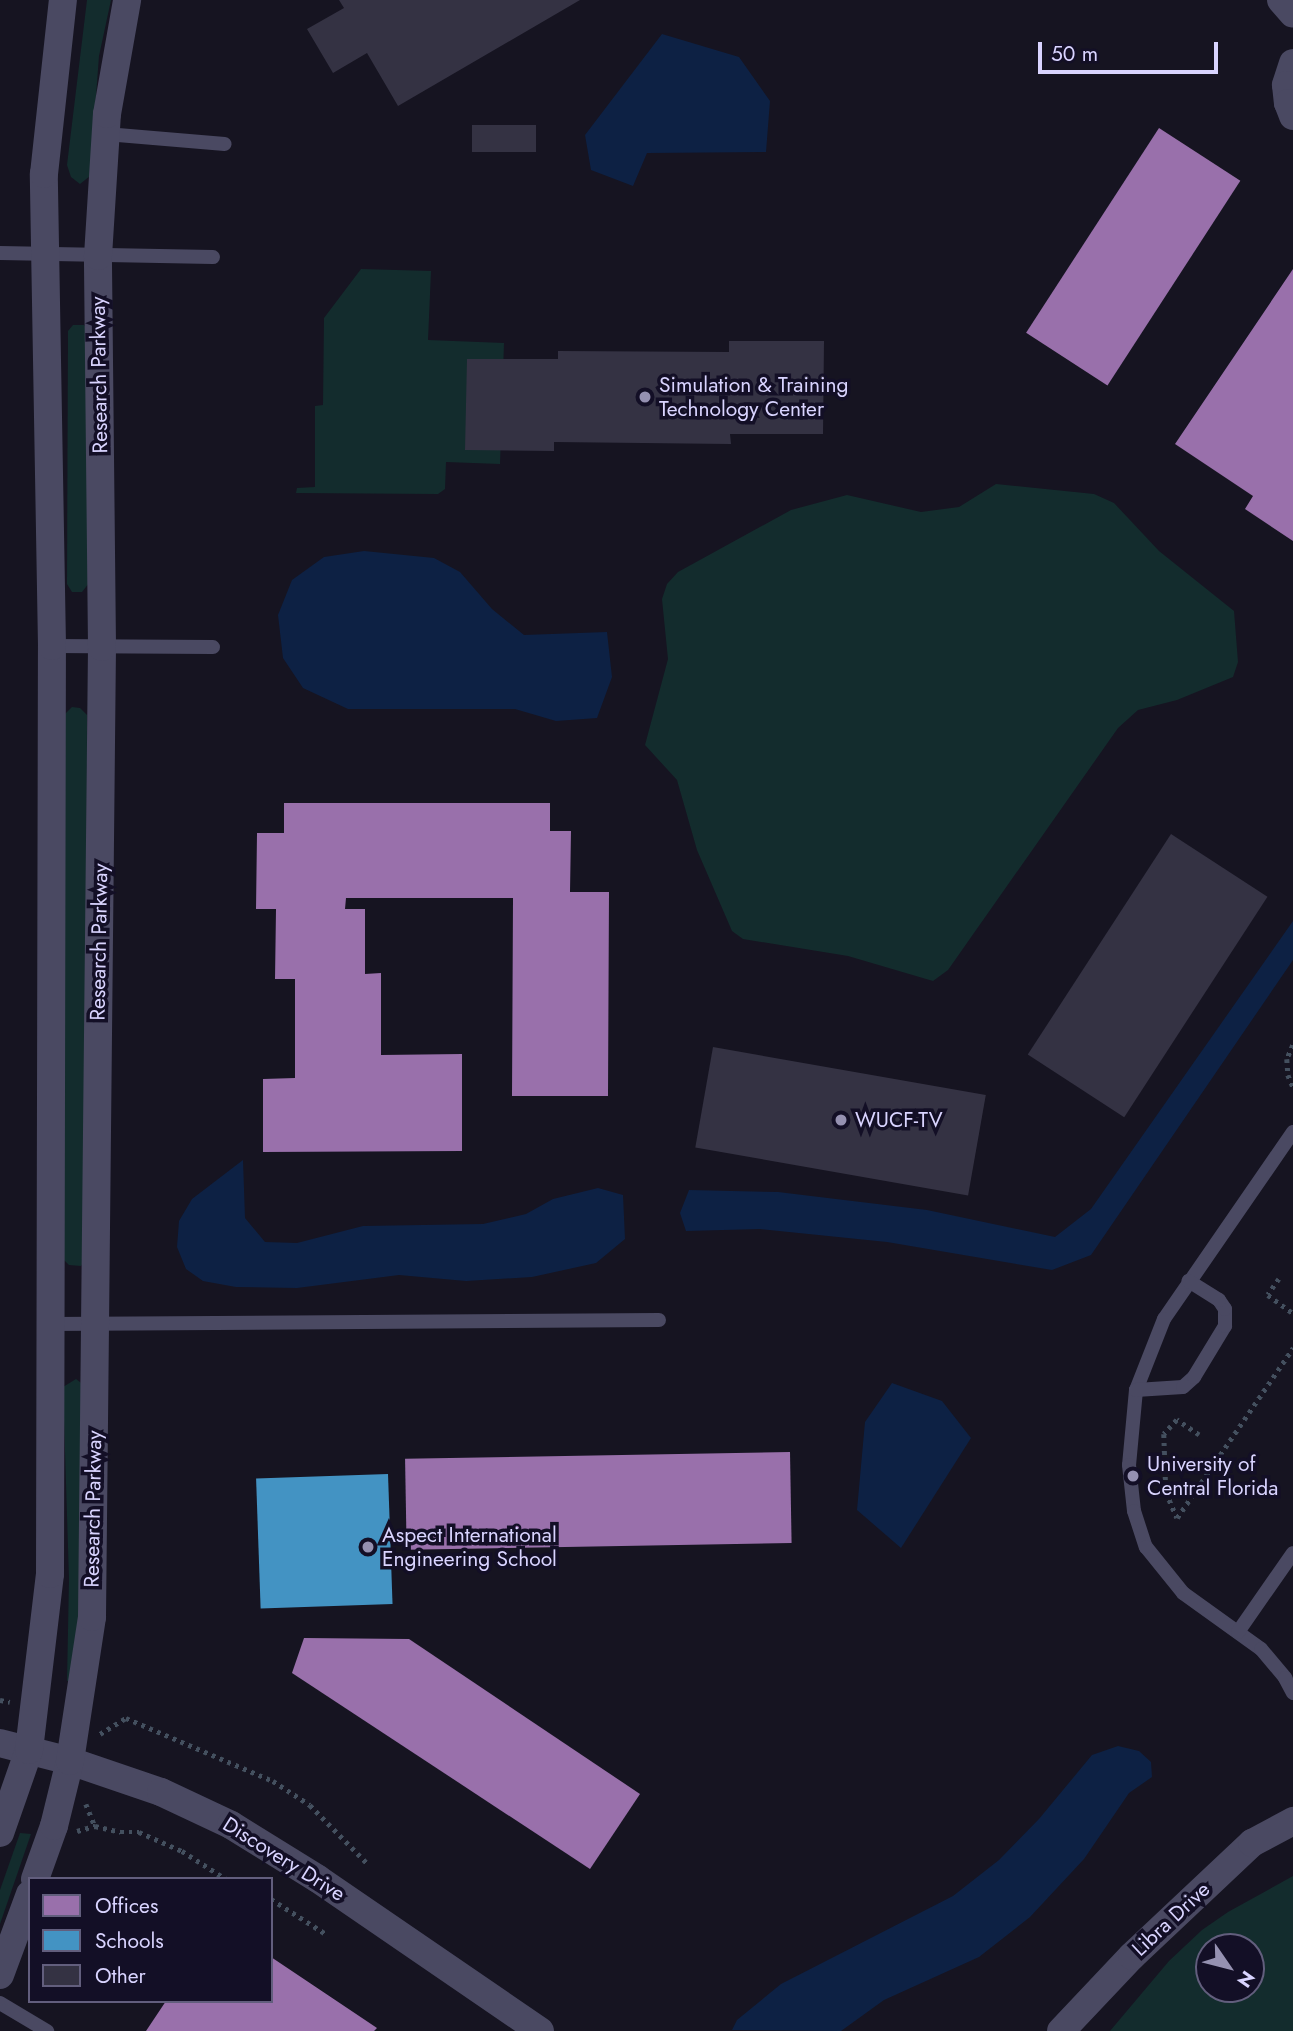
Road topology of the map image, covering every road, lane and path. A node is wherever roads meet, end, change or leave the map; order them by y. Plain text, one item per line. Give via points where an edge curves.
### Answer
1 (63, 0) edge
2 (127, 0) edge
3 (1281, 0) edge
4 (1293, 13) edge
5 (1293, 63) edge
6 (1293, 116) edge
7 (106, 134) junction
8 (225, 144) dead end
9 (0, 253) edge
10 (46, 256) junction
11 (98, 256) junction
12 (213, 257) dead end
13 (52, 646) junction
14 (102, 647) junction
15 (213, 647) dead end
16 (1293, 1045) edge
17 (1293, 1087) edge
18 (1293, 1132) edge
19 (1279, 1279) dead end
20 (1189, 1281) junction
21 (1293, 1313) edge
22 (659, 1320) dead end
23 (51, 1324) junction
24 (95, 1326) junction
25 (1293, 1348) edge
26 (1136, 1390) junction
27 (1199, 1435) dead end
28 (1293, 1553) edge
29 (1238, 1632) junction
30 (1293, 1693) edge
31 (126, 1718) dead end
32 (0, 1743) edge
33 (29, 1750) junction
34 (70, 1761) junction
35 (1293, 1821) edge
36 (95, 1826) dead end
37 (0, 1833) edge
38 (367, 1863) dead end
39 (36, 1877) edge
40 (223, 1877) edge
41 (28, 1899) edge
42 (273, 1900) edge
43 (326, 1934) dead end
44 (0, 1975) edge
45 (0, 2003) edge
46 (47, 2031) edge
47 (540, 2031) edge
48 (1061, 2031) edge

1 - 10 street, Research Parkway via 44,174
2 - 7 street, Research Parkway
3 - 4 street
5 - 6 street via 1286,85
7 - 8 lane
7 - 11 street, Research Parkway
9 - 10 lane
10 - 11 lane
10 - 13 street, Research Parkway
11 - 12 lane
11 - 14 street, Research Parkway
13 - 14 lane
13 - 23 street, Research Parkway
14 - 15 lane
14 - 24 street, Research Parkway
16 - 17 path via 1287,1059
18 - 20 lane
19 - 21 path via 1268,1295
20 - 26 lane via 1164,1319
20 - 26 lane via 1219,1300 1225,1309 1225,1326 1183,1387
22 - 24 lane
23 - 24 lane
23 - 33 street, Research Parkway via 50,1574
24 - 34 street, Research Parkway via 92,1617
25 - 27 path via 1177,1518 1166,1492 1164,1434 1177,1420
26 - 29 lane via 1129,1465 1134,1511 1146,1547 1183,1593
28 - 29 lane
29 - 30 lane via 1261,1649
31 - 38 path via 273,1781 310,1805
32 - 33 street, Discovery Drive
33 - 34 street, Discovery Drive
33 - 37 street, Research Parkway
34 - 39 street, Research Parkway
34 - 47 street, Discovery Drive via 196,1806 231,1825
35 - 48 street, Libra Drive via 1252,1843 1132,1956
36 - 40 path via 139,1832 182,1851
41 - 44 street
42 - 43 path
45 - 46 lane

